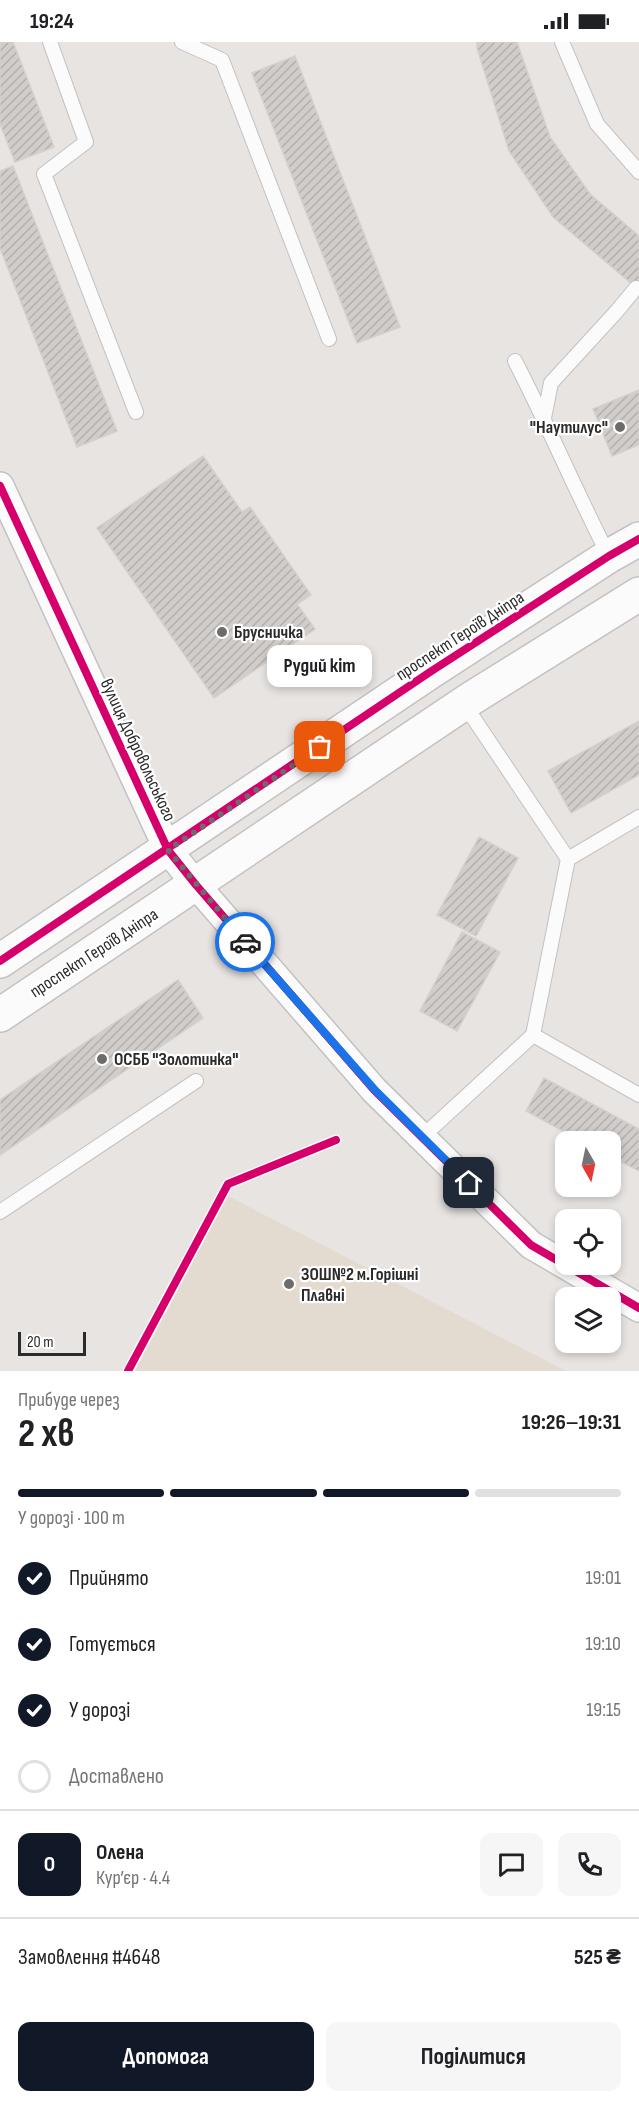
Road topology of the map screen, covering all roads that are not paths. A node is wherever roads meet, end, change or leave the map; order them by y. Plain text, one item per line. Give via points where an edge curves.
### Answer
1 (50, 42) edge
2 (182, 42) edge
3 (562, 42) edge
4 (639, 172) edge
5 (636, 288) dead end
6 (329, 339) dead end
7 (515, 361) dead end
8 (136, 412) dead end
9 (544, 418) junction
10 (0, 486) edge
11 (639, 539) edge
12 (609, 556) junction
13 (639, 594) edge
14 (464, 704) junction
15 (639, 817) edge
16 (168, 850) junction
17 (568, 859) junction
18 (196, 885) junction
19 (0, 961) edge
20 (0, 1015) edge
21 (533, 1035) junction
22 (196, 1081) dead end
23 (639, 1095) edge
24 (422, 1137) junction
25 (0, 1212) edge
26 (639, 1308) edge

1 - 8 lane via 86,142 44,174
2 - 6 lane via 222,60
3 - 4 lane via 597,124
5 - 9 lane via 551,382
7 - 9 lane
9 - 12 lane
10 - 16 street, вулиця Добровольського
11 - 12 street, проспект Героїв Дніпра
12 - 16 street, проспект Героїв Дніпра
13 - 14 street, проспект Героїв Дніпра
14 - 17 lane
14 - 18 street, проспект Героїв Дніпра
15 - 17 lane
16 - 18 street, вулиця Добровольського
16 - 19 street, проспект Героїв Дніпра
17 - 21 lane
18 - 20 street, проспект Героїв Дніпра
18 - 24 street, вулиця Добровольського via 374,1089
21 - 23 lane
21 - 24 lane
22 - 25 lane
24 - 26 street, вулиця Добровольського via 531,1245

